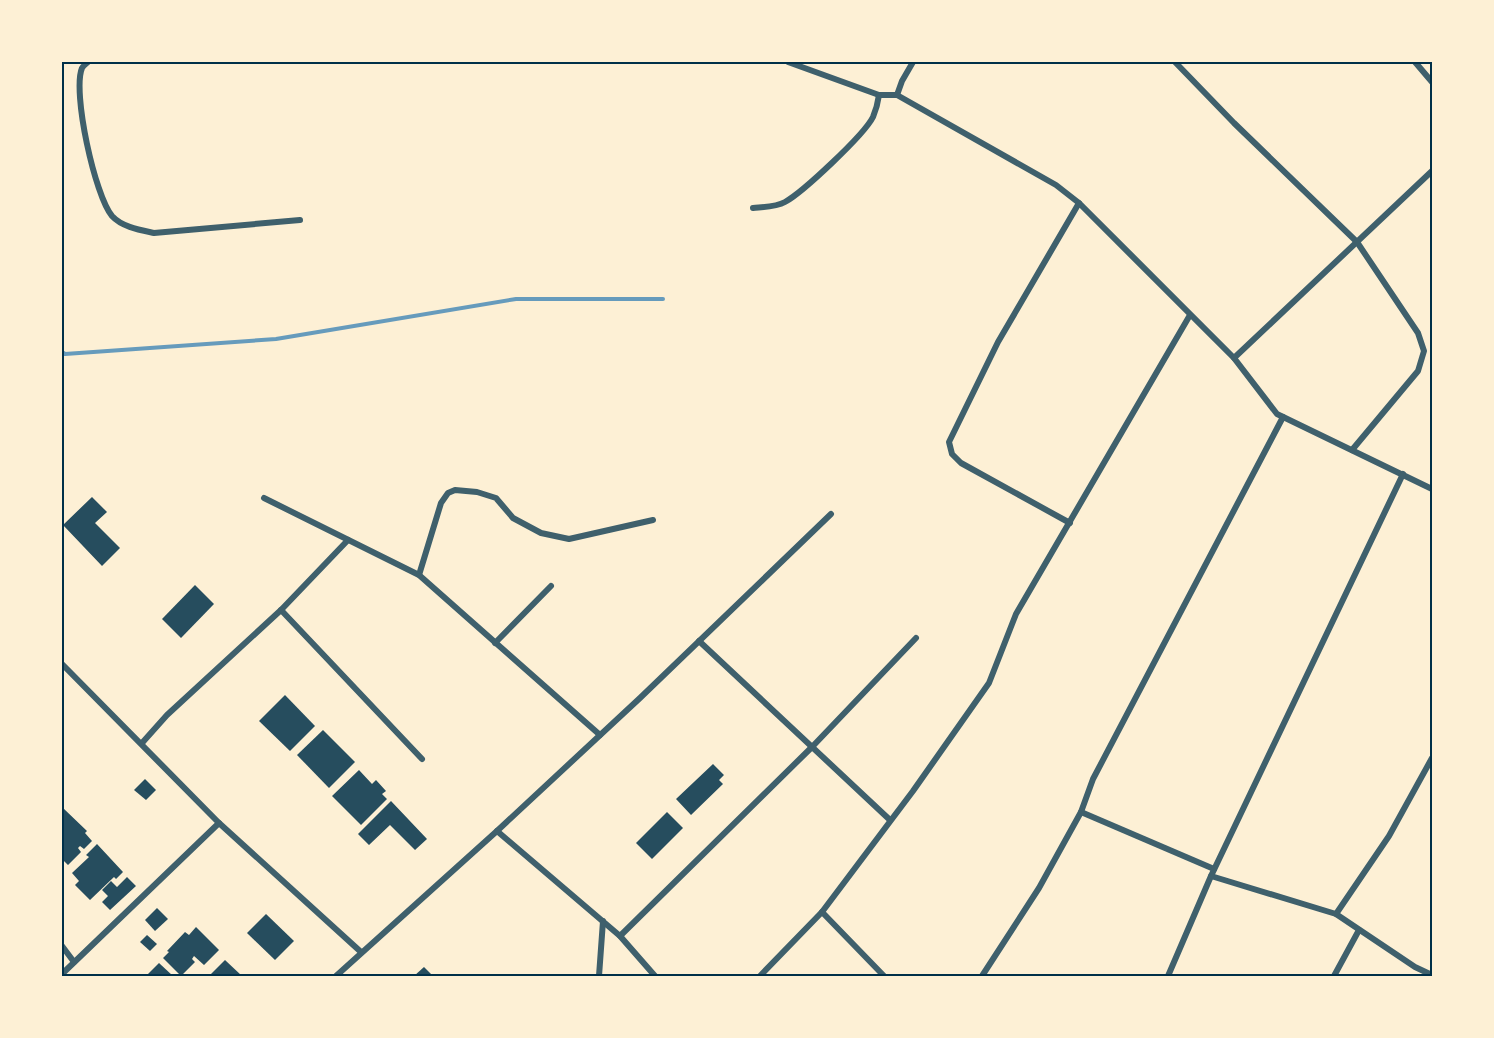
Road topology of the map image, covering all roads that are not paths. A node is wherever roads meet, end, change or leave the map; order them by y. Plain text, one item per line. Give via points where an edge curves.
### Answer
1 (88, 62) edge
2 (788, 62) edge
3 (913, 62) edge
4 (1174, 62) edge
5 (1415, 62) edge
6 (1432, 81) edge
7 (879, 95) junction
8 (897, 95) junction
9 (1432, 171) edge
10 (1079, 203) junction
11 (753, 208) dead end
12 (300, 220) dead end
13 (1357, 242) junction
14 (1190, 315) junction
15 (1234, 358) junction
16 (1283, 417) junction
17 (1352, 450) junction
18 (1403, 474) junction
19 (1432, 489) edge
20 (264, 498) dead end
21 (831, 514) dead end
22 (653, 520) dead end
23 (1070, 523) junction
24 (348, 540) junction
25 (419, 575) junction
26 (551, 586) dead end
27 (281, 610) junction
28 (916, 638) dead end
29 (699, 641) junction
30 (495, 643) junction
31 (62, 664) edge
32 (600, 735) junction
33 (142, 743) junction
34 (812, 747) junction
35 (1432, 758) edge
36 (422, 759) dead end
37 (1081, 812) junction
38 (890, 820) junction
39 (219, 823) junction
40 (497, 831) junction
41 (1213, 873) junction
42 (822, 912) junction
43 (1336, 914) junction
44 (603, 921) junction
45 (1359, 930) junction
46 (620, 936) junction
47 (62, 946) edge
48 (361, 952) junction
49 (74, 962) junction
50 (62, 974) edge
51 (1432, 975) edge
52 (336, 976) edge
53 (599, 976) edge
54 (655, 976) edge
55 (760, 976) edge
56 (884, 976) edge
57 (982, 976) edge
58 (1168, 976) edge
59 (1334, 976) edge

1 - 12 street via 82,68 80,85 83,124 98,188 112,216 132,228 154,233
2 - 7 street
3 - 8 street
4 - 13 street
5 - 6 street
7 - 8 street
7 - 11 street via 866,128 820,174 787,201
8 - 10 street via 1056,185
9 - 13 street
10 - 14 street
10 - 23 street via 998,342 949,442 952,454 961,463
13 - 15 street
13 - 17 street via 1418,333 1424,351 1418,371
14 - 15 street
14 - 23 street
15 - 16 street
16 - 17 street
16 - 37 street via 1093,778
17 - 18 street
18 - 19 street
18 - 41 street
20 - 24 street
21 - 29 street
22 - 25 street via 569,539 541,533 513,518 496,498 455,490 441,503
23 - 38 street via 1016,614 989,683
24 - 25 street
24 - 27 street
25 - 30 street
26 - 30 street
27 - 33 street
27 - 36 street
28 - 34 street
29 - 32 street
29 - 34 street
30 - 32 street
31 - 33 street
32 - 40 street
33 - 39 street
34 - 38 street
34 - 46 street
35 - 43 street via 1389,836
37 - 41 street
37 - 57 street via 1039,888
38 - 42 street
39 - 48 street
39 - 49 street
40 - 44 street
40 - 48 street
41 - 43 street
41 - 58 street
42 - 55 street
42 - 56 street
43 - 45 street
44 - 46 street
44 - 53 street
45 - 51 street
45 - 59 street
46 - 54 street
47 - 49 street
48 - 52 street
49 - 50 street

